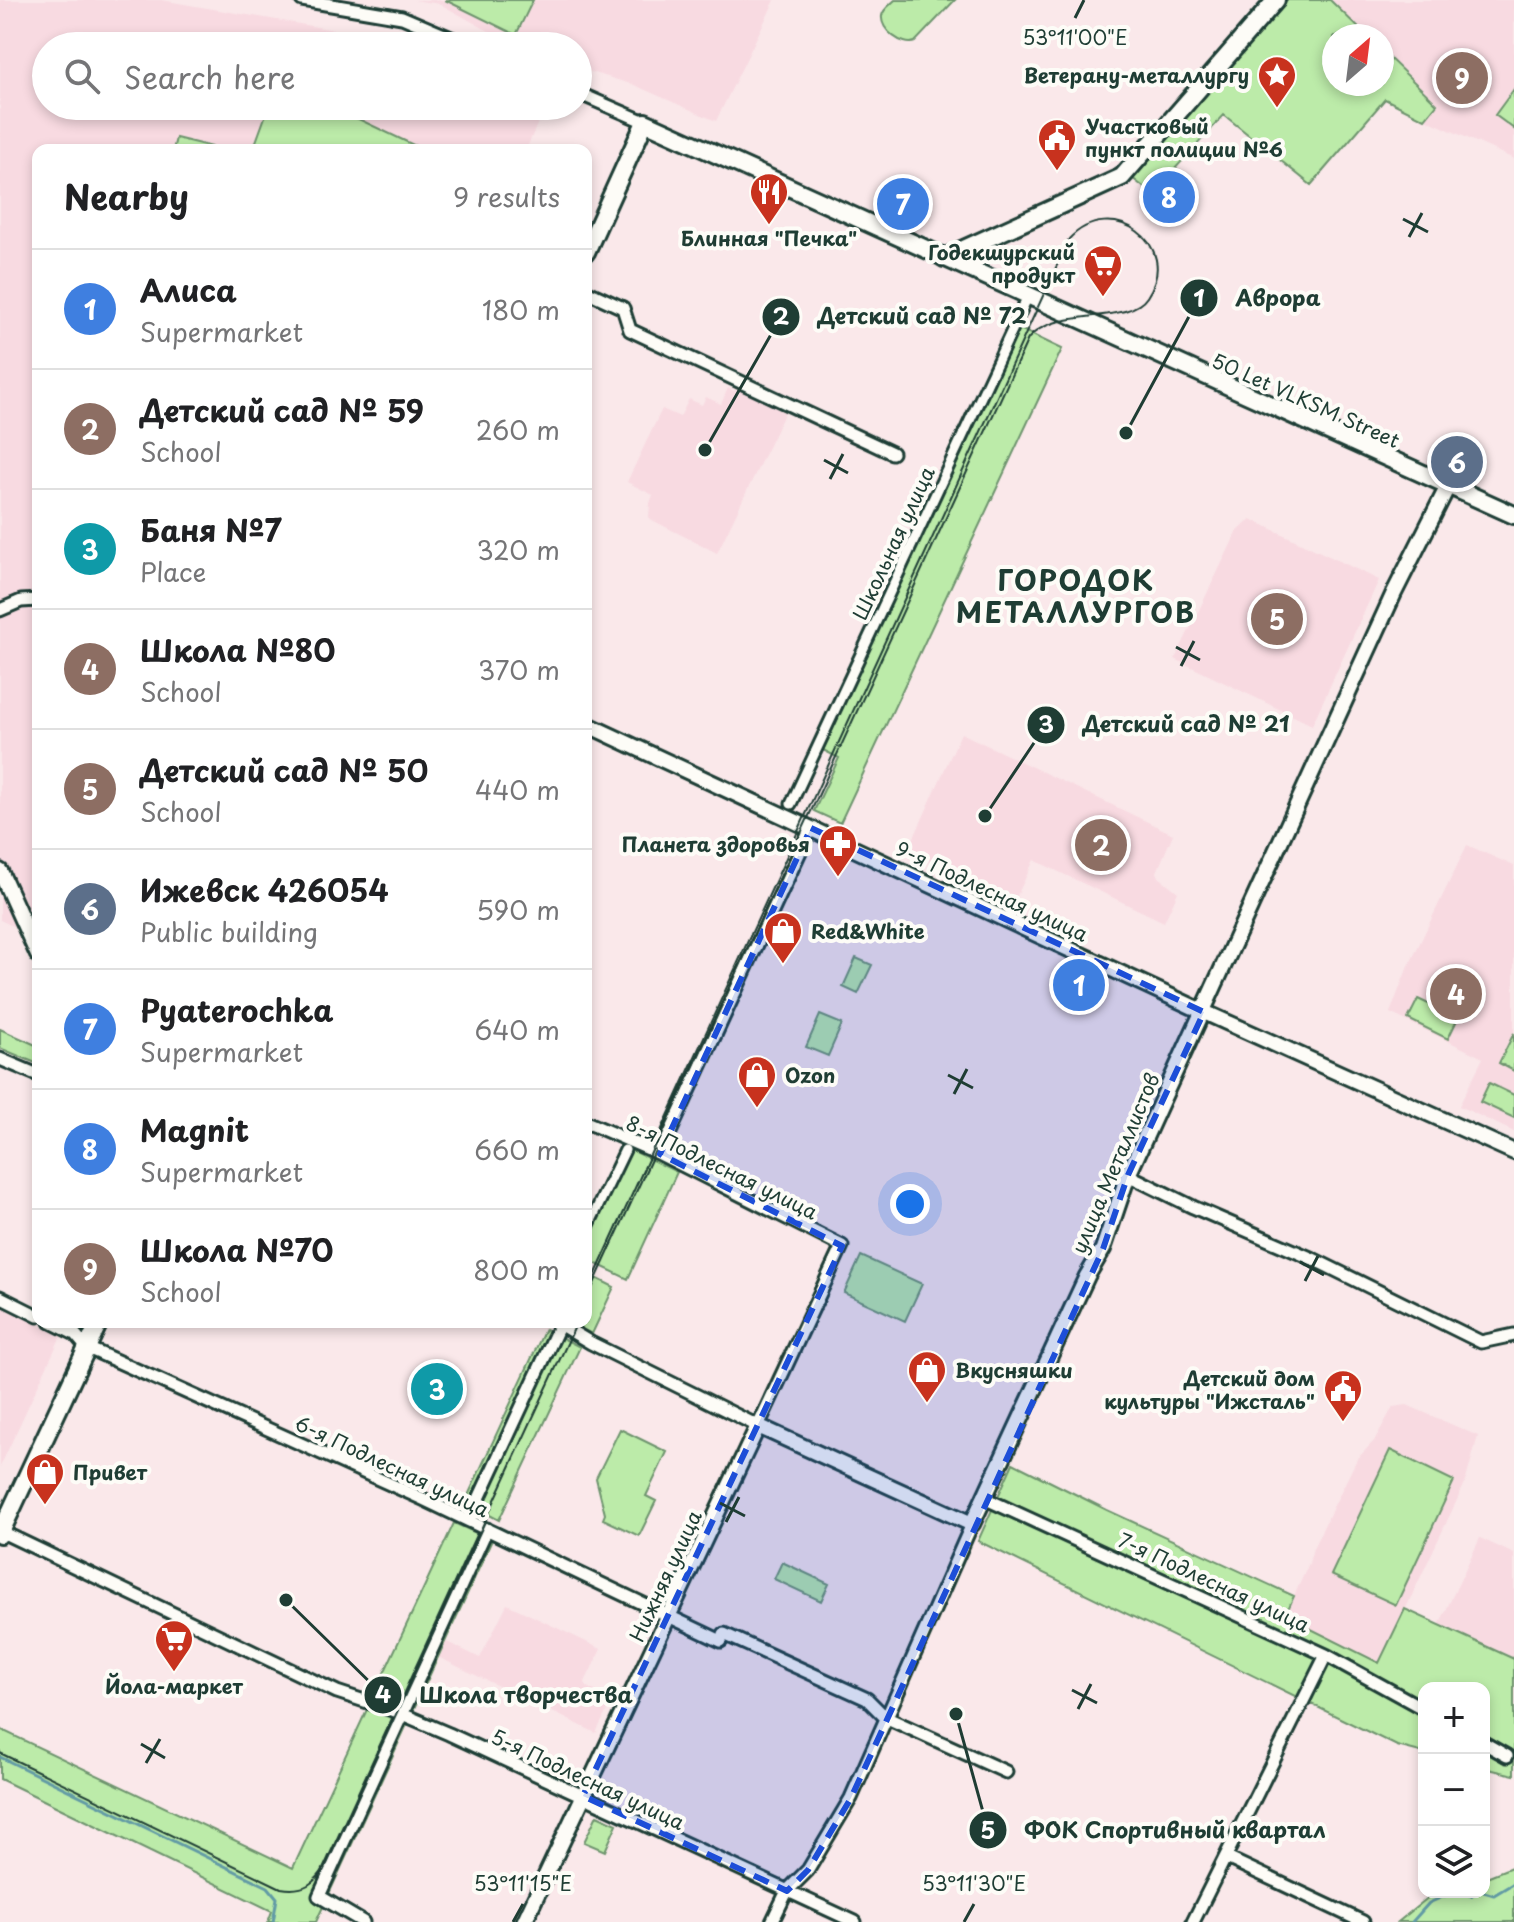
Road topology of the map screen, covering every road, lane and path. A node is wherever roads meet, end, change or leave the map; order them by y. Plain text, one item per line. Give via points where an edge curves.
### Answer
1 (302, 0) edge
2 (1276, 0) edge
3 (437, 32) edge
4 (592, 99) edge
5 (645, 122) junction
6 (592, 239) edge
7 (944, 258) junction
8 (592, 294) edge
9 (1028, 296) junction
10 (892, 453) dead end
11 (1448, 486) junction
12 (1514, 515) edge
13 (32, 600) edge
14 (0, 610) edge
15 (592, 727) edge
16 (791, 804) dead end
17 (811, 828) junction
18 (0, 871) edge
19 (32, 942) edge
20 (1204, 1012) junction
21 (0, 1059) edge
22 (32, 1072) edge
23 (592, 1125) edge
24 (625, 1150) dead end
25 (1514, 1152) edge
26 (660, 1154) junction
27 (1128, 1175) junction
28 (592, 1219) edge
29 (842, 1246) joint
30 (0, 1297) edge
31 (32, 1313) edge
32 (63, 1328) edge
33 (96, 1328) edge
34 (556, 1328) edge
35 (564, 1328) edge
36 (1514, 1335) edge
37 (87, 1348) junction
38 (758, 1426) junction
39 (984, 1498) junction
40 (469, 1520) junction
41 (972, 1524) junction
42 (487, 1529) junction
43 (0, 1532) edge
44 (669, 1615) junction
45 (1326, 1655) junction
46 (1418, 1706) edge
47 (402, 1714) junction
48 (885, 1717) junction
49 (1490, 1746) edge
50 (1507, 1756) dead end
51 (1006, 1772) dead end
52 (583, 1796) junction
53 (1227, 1858) junction
54 (787, 1891) junction
55 (363, 1922) edge
56 (524, 1922) edge
57 (772, 1922) edge
58 (855, 1922) edge
59 (1193, 1922) edge
60 (1363, 1922) edge

1 - 3 street via 402,17
2 - 7 main road via 1122,177
4 - 5 street
5 - 6 main road
5 - 7 main road, 50 Let VLKSM Street
7 - 9 main road, 50 Let VLKSM Street
8 - 10 street via 623,308 630,330
9 - 11 main road, 50 Let VLKSM Street
9 - 16 street, Школьная улица
11 - 12 main road, 50 Let VLKSM Street
11 - 20 street, улица Металлистов
13 - 14 street
15 - 17 street, 9-я Подлесная улица
17 - 20 street, 9-я Подлесная улица
17 - 26 street
18 - 19 street
20 - 25 street, 9-я Подлесная улица
20 - 27 street, улица Металлистов
21 - 22 street
23 - 26 street, 8-я Подлесная улица
24 - 28 street
26 - 29 street, 8-я Подлесная улица
27 - 36 street via 1481,1342
27 - 39 street, улица Металлистов via 1103,1249
29 - 38 street, Нижняя улица
30 - 31 street
32 - 37 street, 6-я Подлесная улица
33 - 37 main road
34 - 40 street
35 - 38 street
37 - 40 street, 6-я Подлесная улица
37 - 43 main road
38 - 41 street
38 - 44 street, Нижняя улица
39 - 41 street, улица Металлистов
39 - 45 street, 7-я Подлесная улица
40 - 42 street, 6-я Подлесная улица
41 - 48 street, улица Металлистов
42 - 44 street, 6-я Подлесная улица
42 - 47 street
43 - 47 street, 5-я Подлесная улица via 337,1692
44 - 48 street, 6-я Подлесная улица via 867,1699
44 - 52 street, Нижняя улица
45 - 46 street, 7-я Подлесная улица
45 - 53 street
47 - 52 street, 5-я Подлесная улица
47 - 55 street via 319,1896
48 - 51 street, 6-я Подлесная улица
48 - 54 street, улица Металлистов via 851,1798 808,1870
49 - 50 street
52 - 54 street, 5-я Подлесная улица
52 - 56 street, Нижняя улица
53 - 59 street
53 - 60 street
54 - 57 street, улица Металлистов
54 - 58 street, 5-я Подлесная улица

